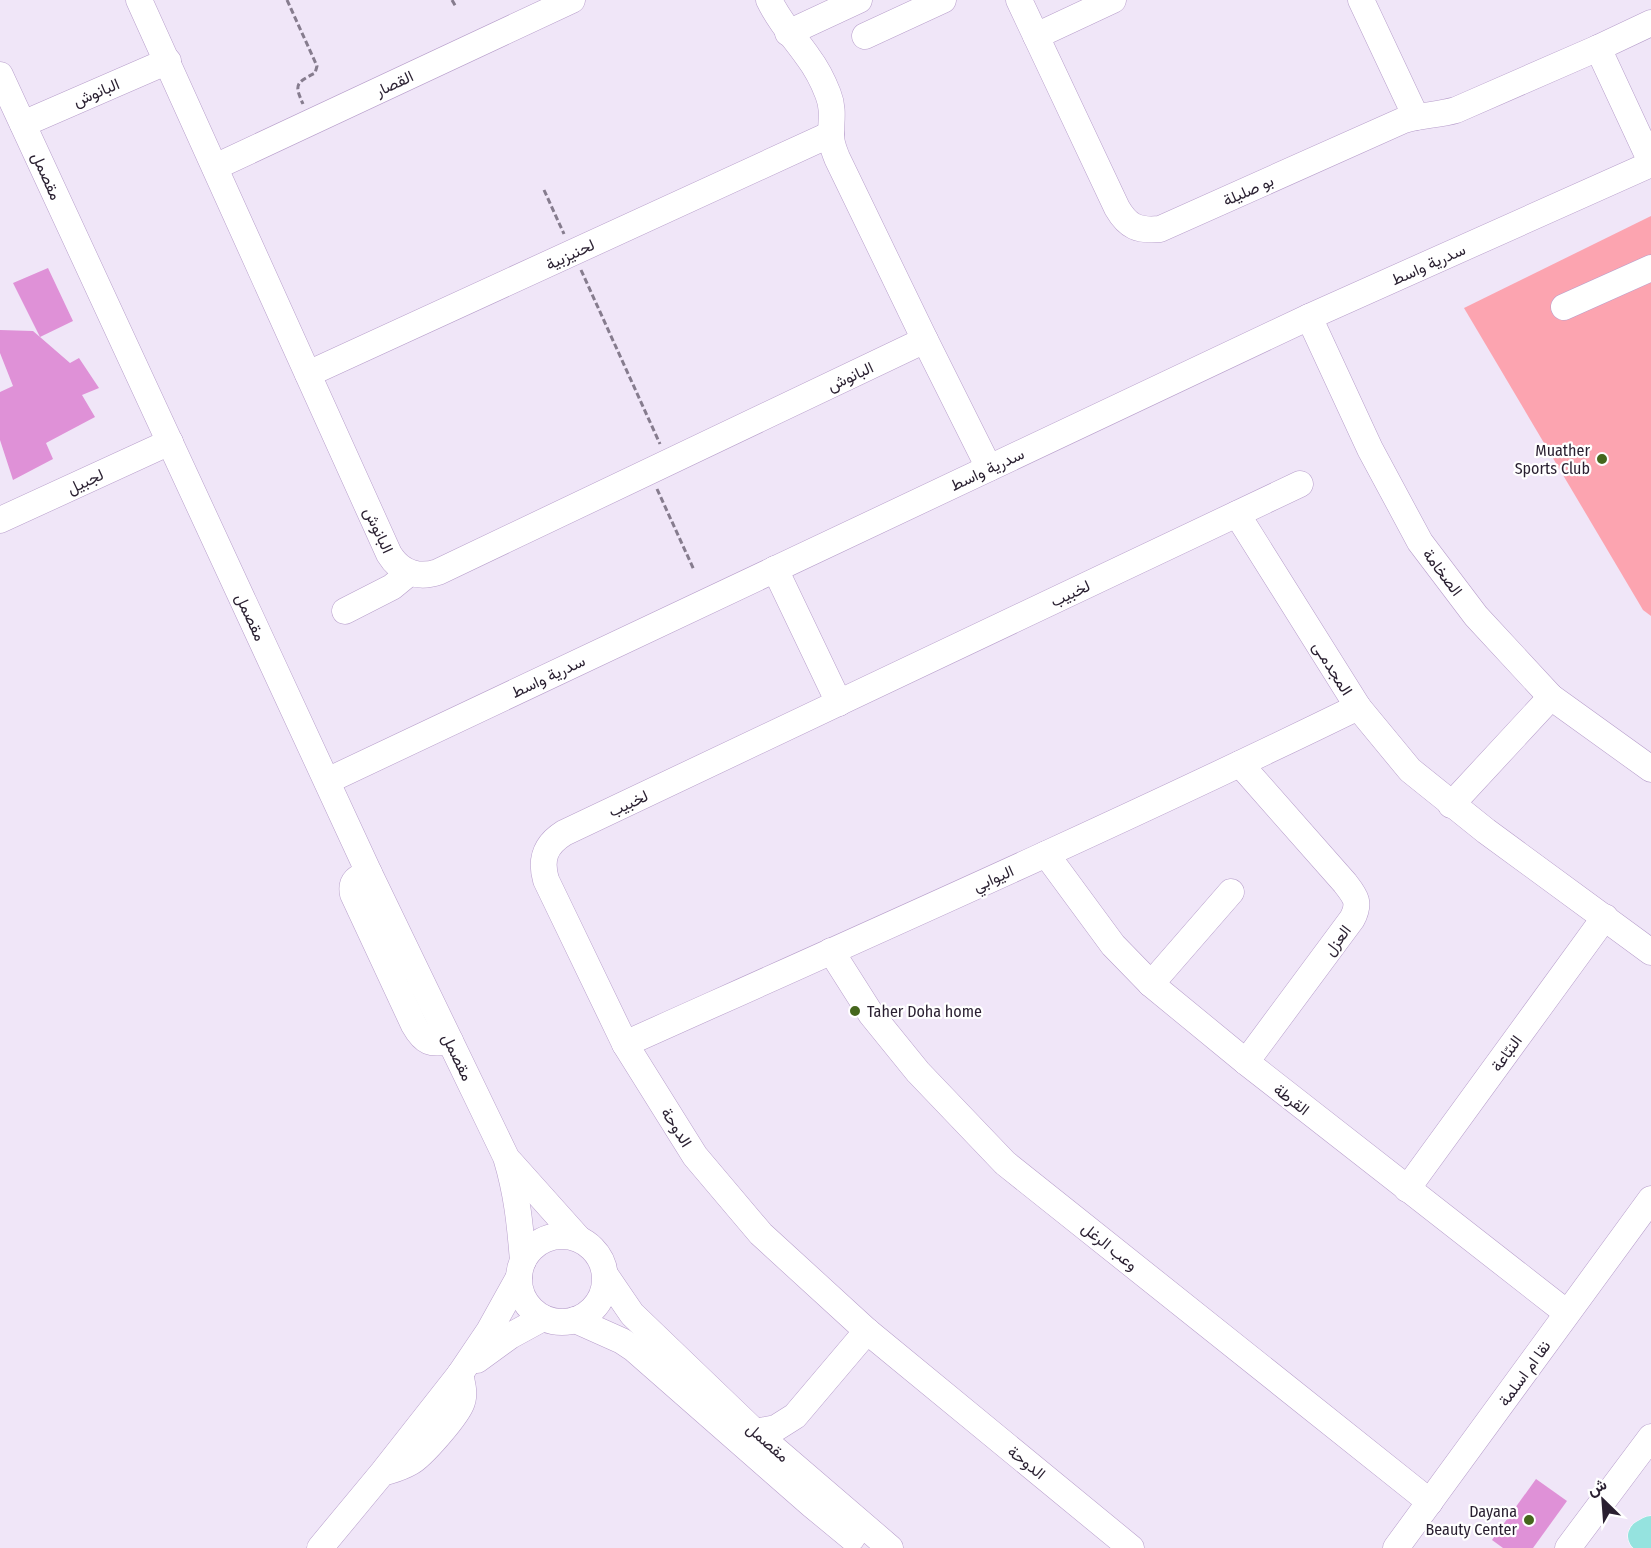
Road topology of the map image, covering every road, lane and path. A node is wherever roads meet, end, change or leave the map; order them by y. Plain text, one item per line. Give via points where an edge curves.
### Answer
1 (139, 0) edge
2 (287, 0) edge
3 (452, 0) edge
4 (572, 0) edge
5 (769, 0) edge
6 (859, 0) edge
7 (943, 0) edge
8 (1019, 0) edge
9 (1113, 0) edge
10 (1361, 0) edge
11 (916, 6) edge
12 (456, 7) dead end
13 (1651, 22) edge
14 (788, 33) junction
15 (865, 36) dead end
16 (1036, 36) junction
17 (1598, 48) junction
18 (168, 61) junction
19 (0, 75) edge
20 (1416, 117) junction
21 (311, 122) junction
22 (23, 124) junction
23 (831, 134) junction
24 (1651, 163) edge
25 (215, 166) junction
26 (544, 190) dead end
27 (572, 252) junction
28 (1651, 268) edge
29 (1564, 307) dead end
30 (1309, 316) junction
31 (925, 340) junction
32 (308, 374) junction
33 (170, 442) junction
34 (659, 467) junction
35 (989, 468) junction
36 (1300, 484) dead end
37 (1237, 514) junction
38 (0, 520) edge
39 (775, 569) junction
40 (694, 570) dead end
41 (409, 573) junction
42 (345, 611) dead end
43 (1551, 697) junction
44 (839, 703) junction
45 (1358, 707) junction
46 (1240, 764) junction
47 (1651, 769) edge
48 (327, 781) junction
49 (1451, 805) junction
50 (1046, 854) junction
51 (546, 880) joint
52 (1232, 892) dead end
53 (1605, 917) junction
54 (831, 951) junction
55 (1651, 952) edge
56 (1151, 984) junction
57 (625, 1044) junction
58 (1246, 1062) junction
59 (506, 1157) junction
60 (1407, 1189) junction
61 (1651, 1199) edge
62 (578, 1238) junction
63 (521, 1269) junction
64 (606, 1276) junction
65 (1567, 1313) junction
66 (543, 1318) junction
67 (575, 1320) junction
68 (867, 1331) junction
69 (460, 1374) junction
70 (795, 1416) junction
71 (755, 1432) junction
72 (1651, 1437) edge
73 (788, 1460) junction
74 (1430, 1502) junction
75 (320, 1548) edge
76 (865, 1548) edge
77 (890, 1548) edge
78 (1131, 1548) edge
79 (1396, 1548) edge
80 (1568, 1548) edge

1 - 18 street, البانوش
2 - 21 path via 317,66 315,73 297,85
3 - 12 path
4 - 21 street, القصار
5 - 14 street
6 - 14 street
7 - 11 street
8 - 16 street, بو صليلة
9 - 16 street
10 - 20 street
11 - 15 street
13 - 17 street, بو صليلة
14 - 23 street via 818,72 827,92 832,108
16 - 20 street, بو صليلة via 1117,208 1134,227 1147,230 1160,229
17 - 20 street, بو صليلة via 1456,110
17 - 24 street
18 - 22 street, البانوش
18 - 25 street, البانوش
19 - 22 street, مقصمل
21 - 25 street, القصار
22 - 33 street, مقصمل
23 - 27 street, لحنيزبية
23 - 31 street via 837,158
24 - 30 street, سدرية واسط
25 - 32 street, البانوش
26 - 27 path
27 - 32 street, لحنيزبية
27 - 34 path
28 - 29 street
30 - 35 street, سدرية واسط
30 - 43 street, الصخامة via 1370,449 1420,542 1476,616
31 - 34 street, البانوش
31 - 35 street
32 - 41 street, البانوش via 389,554
33 - 38 street, لجبيل
33 - 48 street, مقصمل
34 - 40 path
34 - 41 street, البانوش via 438,572
35 - 39 street, سدرية واسط
36 - 37 street, لخبيب
37 - 44 street, لخبيب
37 - 45 street, المجدمـى
39 - 44 street
39 - 48 street, سدرية واسط
41 - 42 street via 392,587
43 - 47 street, الصخامة
43 - 49 street
44 - 51 street, لخبيب via 554,839 544,858
45 - 46 street, اليوابي
45 - 49 street, المجدمـى via 1410,770
46 - 50 street, اليوابي
46 - 58 street, العزل via 1345,883 1357,902 1352,919
48 - 59 street, مقصمل
49 - 53 street, المجدمـى
50 - 54 street, اليوابي
50 - 56 street, القرطة via 1108,938
51 - 57 street, الدوحة
52 - 56 street
53 - 55 street, المجدمـى
53 - 60 street, النبّاعة
54 - 57 street, اليوابي
54 - 74 street, وعب الرغل via 871,1014 918,1072 1005,1163
56 - 58 street, القرطة
57 - 68 street, الدوحة via 695,1156 760,1234
58 - 60 street, القرطة
59 - 62 street, مقصمل
59 - 63 street, مقصمل via 518,1209
60 - 65 street, القرطة
61 - 65 street, نقا ام اسلمة
62 - 63 street via 562,1235 546,1239 532,1248
62 - 64 street via 602,1260
63 - 66 street via 522,1293 530,1308
63 - 69 street via 489,1331
64 - 67 street via 598,1303
64 - 71 street, مقصمل via 632,1314
65 - 74 street, نقا ام اسلمة
66 - 67 street
66 - 69 street via 487,1352
67 - 76 street, مقصمل via 634,1349
68 - 70 street
68 - 78 street, الدوحة
69 - 75 street
70 - 71 street via 776,1428
70 - 73 street via 787,1438
71 - 73 street, مقصمل
72 - 80 street
73 - 77 street, مقصمل
74 - 79 street, نقا ام اسلمة

